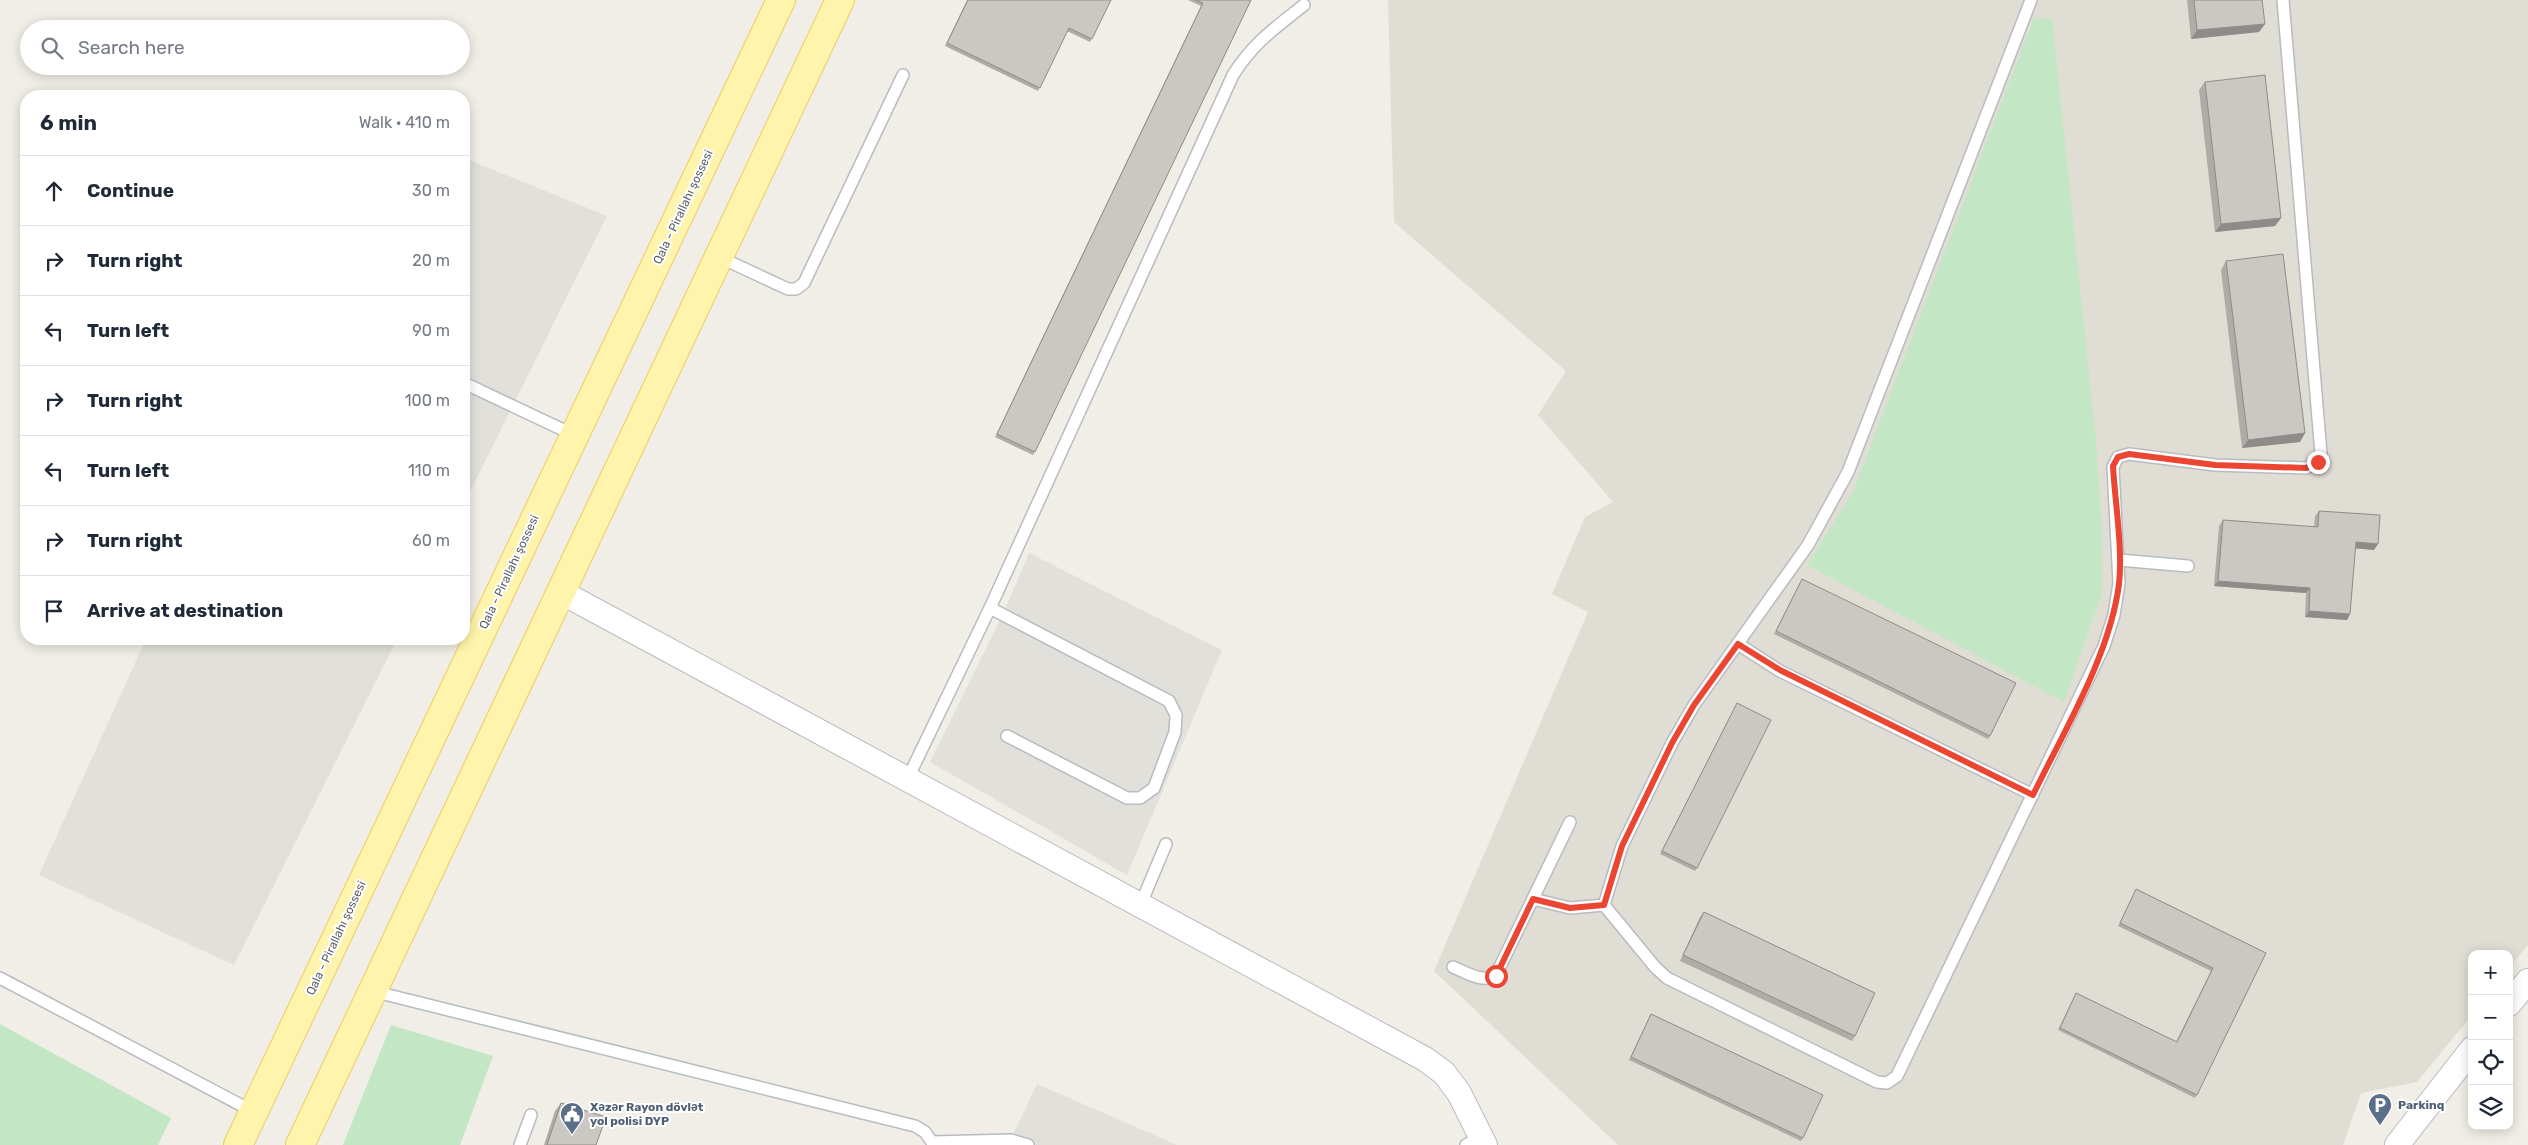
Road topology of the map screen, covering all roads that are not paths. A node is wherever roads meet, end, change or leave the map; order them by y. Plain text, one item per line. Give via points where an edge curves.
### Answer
1 (781, 0) edge
2 (840, 0) edge
3 (2031, 0) edge
4 (2283, 0) edge
5 (1304, 5) dead end
6 (903, 75) dead end
7 (718, 256) junction
8 (470, 386) edge
9 (574, 435) junction
10 (2119, 560) junction
11 (2188, 566) dead end
12 (561, 592) junction
13 (990, 608) junction
14 (1738, 644) junction
15 (1007, 736) dead end
16 (906, 780) junction
17 (2033, 795) junction
18 (1570, 822) dead end
19 (1166, 844) dead end
20 (1533, 899) junction
21 (1604, 905) junction
22 (1140, 906) junction
23 (1453, 967) dead end
24 (0, 978) edge
25 (2528, 981) edge
26 (371, 991) junction
27 (2513, 999) edge
28 (2468, 1054) edge
29 (254, 1112) junction
30 (532, 1115) dead end
31 (1477, 1142) edge
32 (934, 1144) edge
33 (238, 1145) edge
34 (300, 1145) edge
35 (520, 1145) edge
36 (1028, 1145) edge
37 (2396, 1145) edge

1 - 9 main road, Qala - Pirallahı şossesi
2 - 7 main road
3 - 14 lane via 1848,472 1808,545
4 - 10 lane via 2321,454 2318,462 2306,468 2215,465 2129,454 2118,457 2113,466
5 - 13 lane via 1258,42 1233,75
6 - 7 lane via 804,283 796,289 788,289
7 - 12 main road
8 - 9 lane
9 - 29 main road, Qala - Pirallahı şossesi
10 - 11 lane
10 - 17 lane via 2118,591 2104,646
12 - 16 street
12 - 26 main road
13 - 15 lane via 1168,701 1176,715 1176,732 1154,788 1140,798 1127,798
13 - 16 lane
14 - 17 lane via 1780,670
14 - 21 lane via 1694,705 1672,743 1622,846
16 - 22 street
17 - 21 lane via 1897,1076 1887,1082 1877,1082 1667,978
18 - 20 lane
19 - 22 lane
20 - 21 lane via 1570,908
20 - 23 lane via 1496,976 1484,979
22 - 31 street via 1444,1073 1459,1093
24 - 29 lane
25 - 27 street
26 - 32 lane via 915,1126 925,1132
26 - 34 main road
28 - 37 street
29 - 33 main road, Qala - Pirallahı şossesi
30 - 35 lane
32 - 36 lane via 1011,1140

